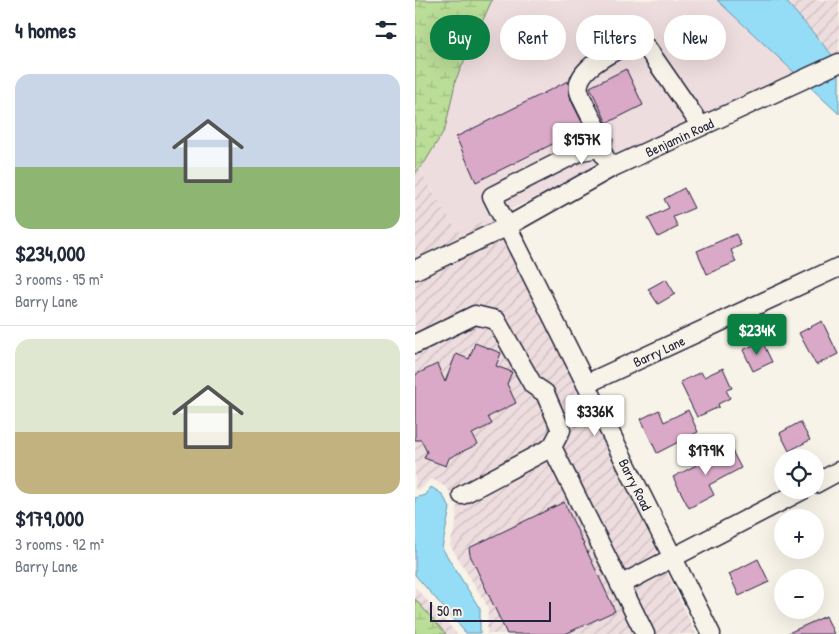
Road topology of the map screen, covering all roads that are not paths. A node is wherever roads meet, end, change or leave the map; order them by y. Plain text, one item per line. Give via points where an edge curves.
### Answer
1 (839, 63) edge
2 (701, 126) junction
3 (600, 148) junction
4 (611, 168) junction
5 (508, 226) junction
6 (839, 267) edge
7 (415, 270) edge
8 (415, 344) edge
9 (587, 384) junction
10 (552, 447) junction
11 (839, 471) edge
12 (824, 479) edge
13 (462, 494) dead end
14 (786, 499) edge
15 (673, 558) junction
16 (620, 585) junction
17 (645, 634) edge
18 (711, 634) edge

1 - 2 street, Benjamin Road
2 - 3 street via 647,48 635,43 616,48 587,70 580,80 579,90 603,140
2 - 4 street, Benjamin Road
3 - 4 street
3 - 5 street, Barry Road via 581,151 492,196
4 - 5 street, Benjamin Road
5 - 7 street, Benjamin Road
5 - 9 street, Barry Road
6 - 9 street, Barry Lane
8 - 10 street via 475,315 496,320 533,384 545,393 555,411 561,430
9 - 15 street, Barry Road
10 - 13 street
10 - 16 street
11 - 12 street
14 - 15 street
15 - 16 street
15 - 18 street, Barry Road
16 - 17 street

